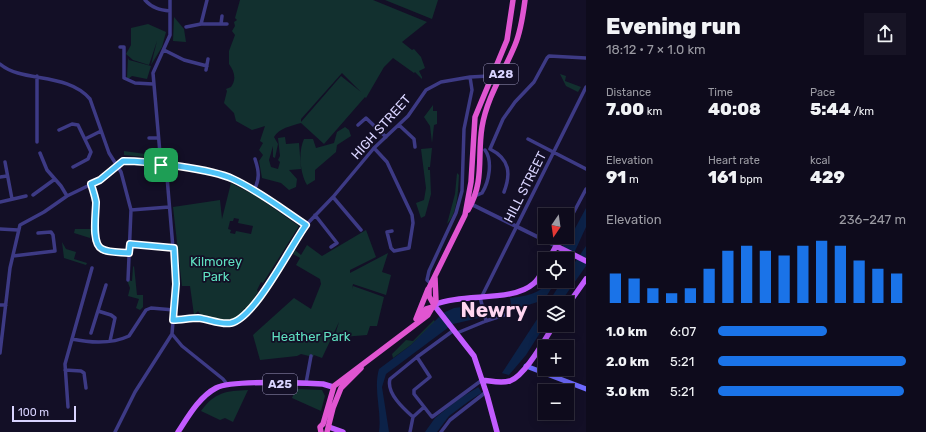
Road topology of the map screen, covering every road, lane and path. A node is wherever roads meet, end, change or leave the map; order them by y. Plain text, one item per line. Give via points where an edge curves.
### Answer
1 (145, 0) edge
2 (170, 0) edge
3 (207, 0) edge
4 (513, 0) edge
5 (525, 0) edge
6 (170, 11) junction
7 (222, 16) dead end
8 (201, 24) junction
9 (221, 24) junction
10 (227, 24) dead end
11 (186, 27) dead end
12 (120, 47) dead end
13 (164, 50) junction
14 (586, 58) edge
15 (208, 59) dead end
16 (0, 64) edge
17 (37, 76) junction
18 (491, 76) junction
19 (470, 77) junction
20 (498, 80) junction
21 (153, 84) junction
22 (586, 87) edge
23 (399, 125) junction
24 (358, 126) dead end
25 (59, 130) dead end
26 (101, 131) junction
27 (386, 137) junction
28 (149, 138) dead end
29 (158, 138) junction
30 (85, 139) junction
31 (528, 139) dead end
32 (37, 142) dead end
33 (415, 147) dead end
34 (374, 148) junction
35 (472, 149) junction
36 (490, 149) junction
37 (483, 150) junction
38 (40, 153) dead end
39 (554, 153) junction
40 (255, 159) dead end
41 (5, 162) dead end
42 (118, 164) junction
43 (161, 165) junction
44 (166, 165) junction
45 (73, 167) dead end
46 (586, 169) edge
47 (7, 176) junction
48 (0, 177) edge
49 (55, 179) junction
50 (91, 184) junction
51 (586, 189) edge
52 (254, 190) junction
53 (504, 192) dead end
54 (33, 195) dead end
55 (26, 196) dead end
56 (67, 196) junction
57 (334, 198) junction
58 (12, 199) junction
59 (0, 202) edge
60 (469, 203) junction
61 (169, 207) junction
62 (131, 210) junction
63 (574, 212) edge
64 (315, 215) junction
65 (306, 225) junction
66 (517, 226) junction
67 (0, 229) edge
68 (18, 230) junction
69 (361, 230) dead end
70 (392, 231) dead end
71 (38, 233) dead end
72 (130, 244) junction
73 (559, 244) edge
74 (331, 247) dead end
75 (558, 247) junction
76 (174, 248) junction
77 (554, 252) edge
78 (129, 253) junction
79 (12, 256) junction
80 (586, 262) edge
81 (92, 268) dead end
82 (538, 278) edge
83 (586, 279) edge
84 (128, 280) dead end
85 (106, 285) dead end
86 (431, 286) junction
87 (574, 296) edge
88 (481, 298) junction
89 (0, 305) edge
90 (6, 305) junction
91 (434, 306) junction
92 (174, 310) junction
93 (98, 311) junction
94 (507, 314) dead end
95 (416, 319) junction
96 (173, 320) junction
97 (486, 321) junction
98 (410, 328) junction
99 (454, 330) junction
100 (2, 331) edge
101 (549, 332) edge
102 (92, 334) dead end
103 (172, 334) junction
104 (72, 339) junction
105 (110, 341) junction
106 (0, 353) edge
107 (311, 356) dead end
108 (417, 357) junction
109 (526, 366) junction
110 (65, 370) junction
111 (484, 381) junction
112 (501, 382) junction
113 (306, 383) junction
114 (227, 384) junction
115 (86, 388) dead end
116 (337, 388) junction
117 (586, 389) edge
118 (487, 391) junction
119 (424, 407) junction
120 (68, 408) dead end
121 (413, 417) junction
122 (327, 427) edge
123 (115, 432) edge
124 (178, 432) edge
125 (321, 432) edge
126 (343, 432) edge
127 (410, 432) edge
128 (441, 432) edge
129 (496, 432) edge

1 - 6 street via 158,9
2 - 6 street
3 - 8 street
4 - 18 highway, A28 via 506,40
5 - 20 highway, A28 via 518,36
6 - 13 street via 170,34
7 - 9 street
8 - 9 street
8 - 11 street
9 - 10 street
12 - 21 street via 124,47 124,78 135,83
13 - 15 street via 206,68
13 - 21 street via 154,70
14 - 36 street via 549,56 534,82 503,119
16 - 17 street via 11,71
17 - 26 street via 65,84 85,94 90,99
17 - 32 street
18 - 19 street, HIGH STREET
18 - 20 street
18 - 35 highway, A28 via 478,106
19 - 23 street, HIGH STREET via 441,82 426,90
19 - 86 street via 472,90 464,129 462,191 456,213 427,280
20 - 37 highway, A28 via 482,125
21 - 29 street
22 - 39 street, HILL STREET
23 - 27 street, HIGH STREET
23 - 33 street via 414,139
24 - 27 street via 366,118
25 - 30 street via 78,125
26 - 30 street
26 - 42 street via 109,153
27 - 34 street, HIGH STREET
28 - 29 street
29 - 43 street
30 - 45 street via 91,152 90,156
31 - 39 street
34 - 57 street, HIGH STREET
34 - 70 street via 386,162 412,215 411,246 394,251 390,248 387,232
35 - 37 street
35 - 60 highway, A28
36 - 37 street
36 - 53 street via 502,157 509,168
37 - 60 highway, A28 via 475,196
38 - 49 street via 46,170
39 - 46 street
39 - 66 street, HILL STREET
40 - 52 street via 259,177
41 - 47 street
42 - 43 street via 129,161
42 - 50 street via 107,175
42 - 62 street
43 - 44 street
44 - 52 street via 224,176
44 - 61 street
47 - 48 street
47 - 58 street
49 - 54 street
49 - 56 street
50 - 56 street
50 - 78 street via 96,200 97,244 103,250
51 - 63 street
52 - 65 street
55 - 58 street
56 - 68 street via 20,225
57 - 64 street, HIGH STREET
57 - 69 street
58 - 59 street
60 - 66 street
60 - 86 highway, A28
61 - 62 street
61 - 76 street
62 - 72 street
64 - 65 street, HIGH STREET
64 - 74 street via 337,242
65 - 96 street, HIGH STREET via 245,316 226,324 197,318
66 - 75 street
66 - 88 street, HILL STREET
67 - 68 street
68 - 79 street
71 - 79 street via 51,232 54,251
72 - 76 street
72 - 78 street
73 - 75 street
75 - 77 main road
75 - 80 main road
76 - 92 street
78 - 84 street
79 - 90 street
81 - 104 street
82 - 88 main road via 526,289
83 - 87 main road
85 - 93 street
86 - 91 highway, A28
86 - 95 highway, A28
88 - 91 main road via 444,301
88 - 97 street
89 - 90 street
90 - 100 street
91 - 95 highway, A28 via 426,309
91 - 98 highway, A28 via 428,315
91 - 99 main road
92 - 96 street
92 - 105 street via 146,310 129,336
93 - 102 street
93 - 105 street via 115,318
94 - 97 street
95 - 98 highway, A28
96 - 103 street
97 - 99 street
98 - 116 highway, A28 via 348,374
99 - 108 street
99 - 111 main road via 474,356
100 - 106 street
101 - 109 main road
103 - 114 street via 182,346
103 - 123 street via 135,392
104 - 105 street
104 - 110 street
107 - 113 street
108 - 119 street via 430,377 414,390 414,394
108 - 121 street via 393,376 389,384 391,392
109 - 112 main road via 515,379
109 - 117 main road
110 - 115 street via 84,373
110 - 120 street
111 - 112 main road
111 - 118 main road
111 - 119 street via 432,417
112 - 118 main road
113 - 114 main road, A25
113 - 116 main road, A25
114 - 124 main road, A25 via 216,388 200,401
116 - 122 highway, A28
118 - 128 street via 450,420
118 - 129 main road
119 - 121 street
121 - 127 street
122 - 125 highway, A28 via 320,427
122 - 126 main road

